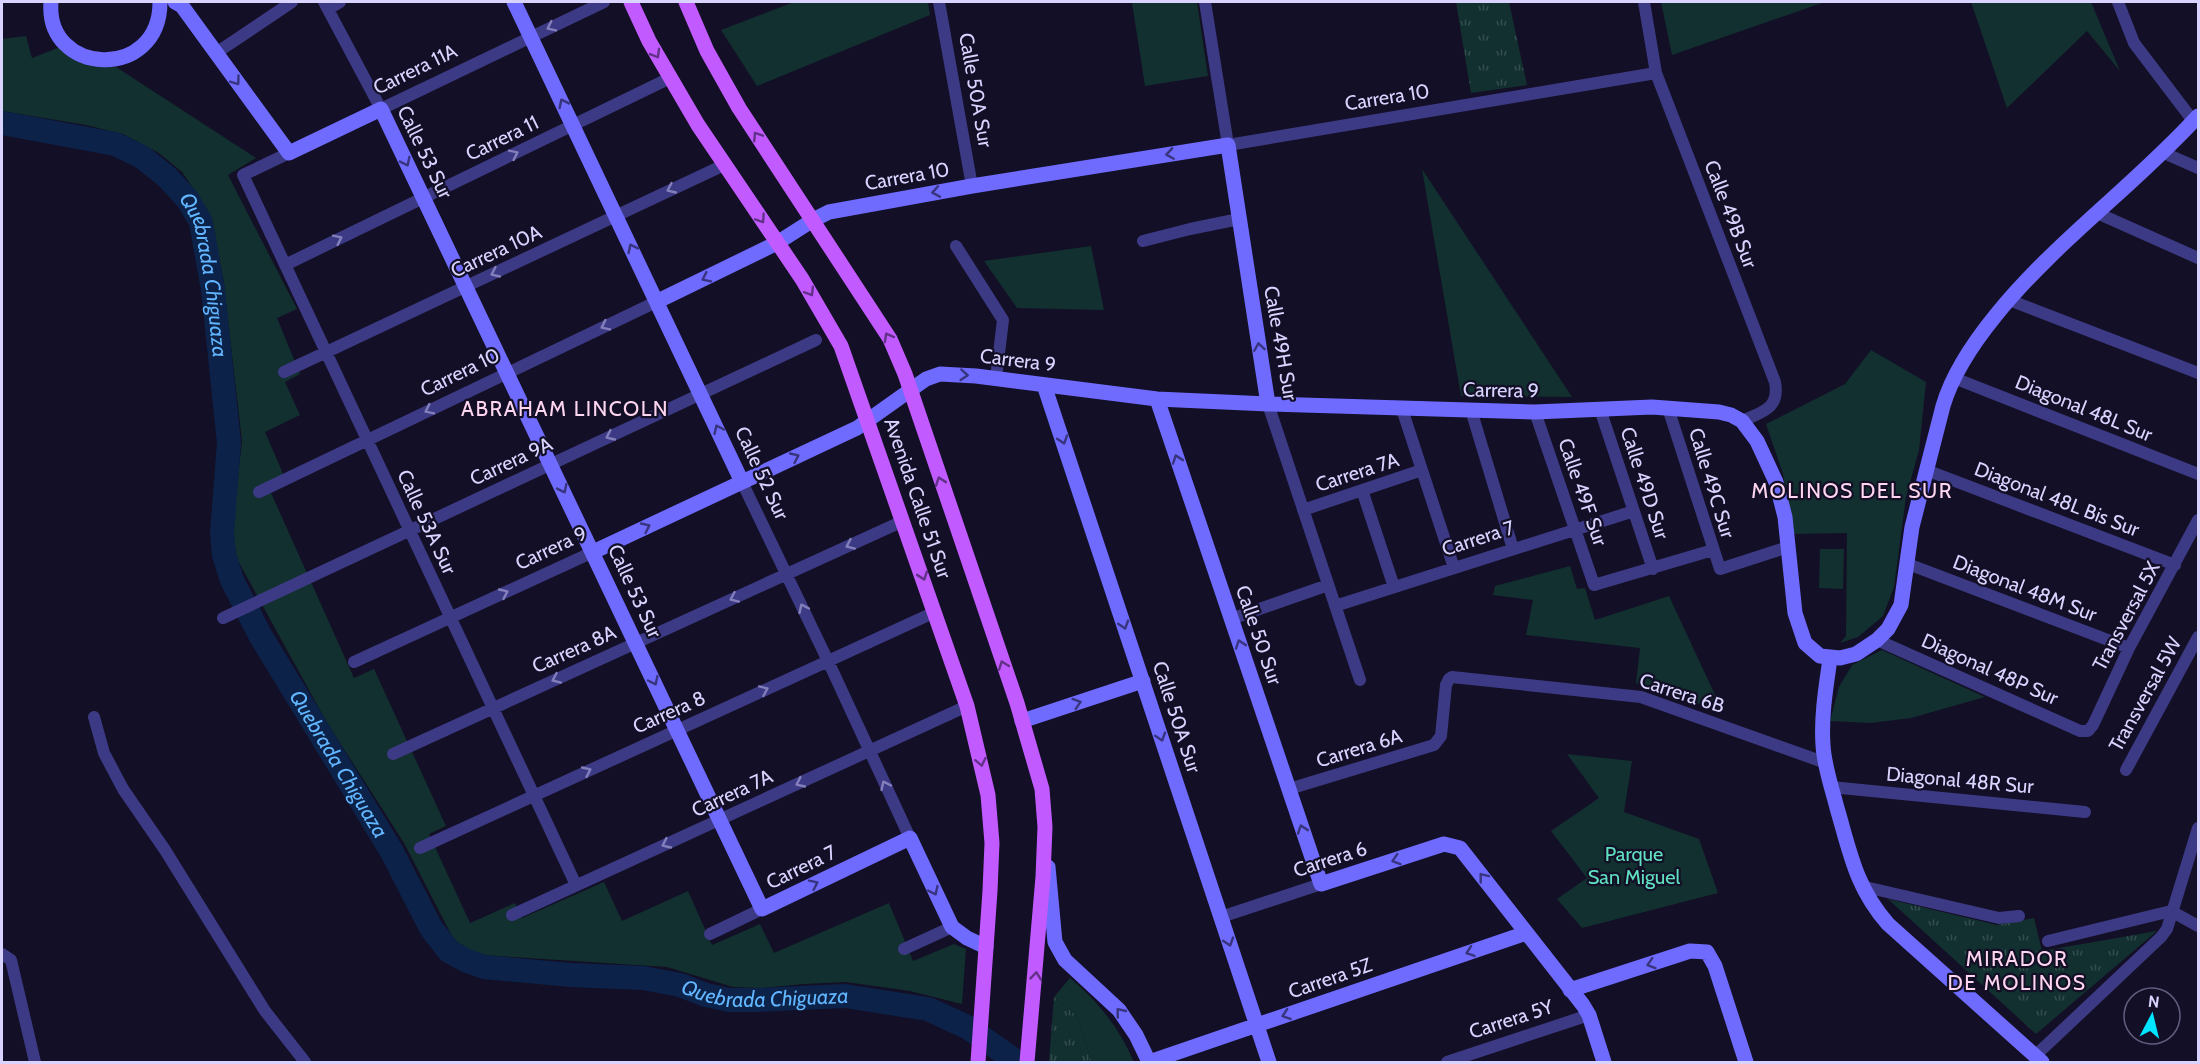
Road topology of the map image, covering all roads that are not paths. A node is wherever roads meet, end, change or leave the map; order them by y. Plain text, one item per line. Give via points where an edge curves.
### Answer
1 (51, 2) edge
2 (166, 2) edge
3 (292, 2) edge
4 (340, 2) edge
5 (514, 2) edge
6 (604, 2) edge
7 (631, 2) edge
8 (686, 2) edge
9 (939, 2) edge
10 (1205, 2) edge
11 (1644, 2) edge
12 (2118, 2) edge
13 (326, 5) edge
14 (531, 37) junction
15 (216, 53) junction
16 (1656, 74) junction
17 (670, 78) junction
18 (381, 109) junction
19 (2196, 119) edge
20 (573, 125) junction
21 (1228, 145) junction
22 (289, 153) junction
23 (2164, 153) junction
24 (724, 165) junction
25 (2199, 168) edge
26 (243, 175) joint
27 (972, 186) junction
28 (424, 198) junction
29 (2097, 213) junction
30 (617, 215) junction
31 (1239, 219) junction
32 (813, 220) junction
33 (1143, 241) dead end
34 (777, 243) junction
35 (956, 246) dead end
36 (2199, 258) edge
37 (285, 265) junction
38 (466, 286) junction
39 (658, 300) junction
40 (2009, 300) junction
41 (816, 340) dead end
42 (326, 352) junction
43 (284, 372) dead end
44 (507, 373) junction
45 (2199, 373) edge
46 (996, 378) junction
47 (1954, 378) junction
48 (1044, 385) junction
49 (910, 391) junction
50 (701, 393) junction
51 (1157, 399) junction
52 (1268, 404) junction
53 (1668, 408) junction
54 (1402, 409) junction
55 (1600, 409) junction
56 (1471, 410) junction
57 (1535, 412) junction
58 (868, 420) junction
59 (1742, 421) junction
60 (367, 440) junction
61 (551, 464) junction
62 (1422, 470) junction
63 (1926, 470) junction
64 (2199, 474) edge
65 (742, 482) junction
66 (1362, 490) junction
67 (259, 492) dead end
68 (1303, 510) junction
69 (1634, 511) junction
70 (2199, 520) edge
71 (903, 521) junction
72 (410, 530) junction
73 (1575, 530) junction
74 (1788, 547) junction
75 (1513, 549) junction
76 (1713, 550) junction
77 (593, 552) junction
78 (1908, 564) junction
79 (2175, 565) junction
80 (1454, 568) junction
81 (1653, 569) junction
82 (787, 574) junction
83 (1328, 585) junction
84 (1394, 587) junction
85 (1335, 606) junction
86 (935, 612) junction
87 (226, 617) dead end
88 (450, 618) junction
89 (1231, 619) junction
90 (2199, 638) edge
91 (1877, 640) junction
92 (636, 643) junction
93 (2129, 648) junction
94 (1830, 658) junction
95 (828, 661) junction
96 (354, 662) dead end
97 (1449, 679) joint
98 (1360, 680) dead end
99 (1143, 681) junction
100 (967, 706) junction
101 (493, 708) junction
102 (94, 717) dead end
103 (1022, 721) junction
104 (677, 730) junction
105 (2088, 731) joint
106 (869, 751) junction
107 (393, 754) dead end
108 (1826, 763) junction
109 (2126, 770) dead end
110 (1832, 787) junction
111 (1289, 789) junction
112 (534, 795) junction
113 (2085, 812) dead end
114 (719, 820) junction
115 (1045, 828) junction
116 (2199, 828) edge
117 (910, 838) junction
118 (420, 848) dead end
119 (1321, 884) junction
120 (576, 885) junction
121 (1861, 886) junction
122 (762, 909) junction
123 (2171, 912) junction
124 (512, 915) dead end
125 (2019, 916) dead end
126 (1221, 917) junction
127 (2199, 926) edge
128 (952, 927) junction
129 (1526, 933) junction
130 (710, 934) dead end
131 (2048, 941) dead end
132 (986, 947) junction
133 (904, 949) dead end
134 (2, 954) edge
135 (1570, 990) junction
136 (1589, 1015) junction
137 (1256, 1025) junction
138 (978, 1060) edge
139 (2034, 1060) edge
140 (35, 1062) edge
141 (305, 1062) edge
142 (1027, 1062) edge
143 (1149, 1062) edge
144 (1269, 1062) edge
145 (1447, 1062) edge
146 (1604, 1062) edge
147 (1746, 1062) edge

1 - 2 street via 53,25 61,39 72,50 101,61 131,55 143,46
2 - 15 street via 182,6
3 - 15 street
4 - 13 street
5 - 14 street, Calle 52 Sur
6 -> 14 street, Carrera 11A
7 -> 17 main road, Avenida Calle 51 Sur
32 -> 8 main road, Avenida Calle 51 Sur via 739,108 707,51
9 - 27 street, Calle 50A Sur
10 - 21 street, Calle 49H Sur
11 - 16 street, Calle 49B Sur
12 - 19 street via 2134,43
13 - 18 street, Calle 53 Sur
14 - 18 street, Carrera 11A
20 -> 14 street, Calle 52 Sur
15 -> 22 street
16 - 21 street, Carrera 10
16 - 59 street, Calle 49B Sur via 1775,382 1775,401 1766,410
17 - 20 street, Carrera 11
17 - 24 main road, Avenida Calle 51 Sur
18 - 22 street, Carrera 11A
18 -> 28 street, Calle 53 Sur
19 - 23 street
28 -> 20 street, Carrera 11
20 - 30 street, Calle 52 Sur
21 -> 27 street, Carrera 10
21 - 31 street, Calle 49H Sur
22 - 26 street, Carrera 11A
23 - 25 street
23 - 29 street
24 -> 30 street, Carrera 10A
24 -> 34 main road, Avenida Calle 51 Sur
26 - 37 street, Calle 53A Sur
27 -> 32 street, Carrera 10 via 829,212
37 -> 28 street, Carrera 11
28 - 38 street, Calle 53 Sur
29 - 36 street
29 - 40 street via 2039,266
30 -> 38 street, Carrera 10A
39 -> 30 street, Calle 52 Sur
31 - 33 street
52 -> 31 street, Calle 49H Sur
32 - 34 street, Carrera 10
49 -> 32 main road, Avenida Calle 51 Sur via 890,339
34 -> 39 street, Carrera 10
34 -> 58 main road, Avenida Calle 51 Sur via 841,346
35 - 46 street via 1003,320
37 - 42 street, Calle 53A Sur
38 - 42 street, Carrera 10A
38 - 44 street, Calle 53 Sur
39 -> 44 street, Carrera 10
39 - 50 street, Calle 52 Sur
40 - 45 street
40 - 47 street
41 - 50 street, Carrera 9A
42 - 43 street, Carrera 10A
42 - 60 street, Calle 53A Sur
44 -> 60 street, Carrera 10
44 - 61 street, Calle 53 Sur
46 - 48 street, Carrera 9
49 -> 46 street, Carrera 9 via 940,374
47 - 63 street
47 - 64 street, Diagonal 48L Sur
48 - 51 street, Carrera 9
48 -> 99 street, Calle 50A Sur
49 - 58 street, Carrera 9
103 -> 49 main road, Avenida Calle 51 Sur
50 -> 61 street, Carrera 9A
65 -> 50 street, Calle 52 Sur
51 - 52 street, Carrera 9
89 -> 51 street, Calle 50 Sur
52 - 54 street, Carrera 9
52 - 68 street, Calle 49H Sur
53 - 55 street, Carrera 9
53 - 59 street, Carrera 9 via 1719,412
53 - 76 street, Calle 49C Sur
54 - 56 street, Carrera 9
54 - 62 street
55 - 57 street, Carrera 9
55 - 69 street, Calle 49D Sur
56 - 57 street, Carrera 9
56 - 75 street
57 - 73 street, Calle 49F Sur
65 -> 58 street, Carrera 9
58 - 71 main road, Avenida Calle 51 Sur
59 - 74 street via 1757,441 1776,482
60 - 67 street, Carrera 10
60 - 72 street, Calle 53A Sur
61 - 72 street, Carrera 9A
61 -> 77 street, Calle 53 Sur
62 - 66 street, Carrera 7A
62 - 80 street
63 - 78 street via 1912,527
63 - 79 street, Diagonal 48L Bis Sur
77 -> 65 street, Carrera 9
65 - 82 street, Calle 52 Sur
66 - 68 street, Carrera 7A
66 - 84 street
68 - 83 street, Calle 49H Sur
69 - 73 street, Carrera 7
69 - 81 street, Calle 49D Sur
70 - 79 street, Transversal 5X
71 -> 82 street, Carrera 8A
71 -> 86 main road, Avenida Calle 51 Sur
72 - 87 street, Carrera 9A
72 - 88 street, Calle 53A Sur
73 - 75 street, Carrera 7
73 - 81 street, Calle 49F Sur via 1594,585
74 - 76 street, Calle 49C Sur via 1720,569
74 - 94 street via 1799,628 1812,651
75 - 80 street, Carrera 7
76 - 81 street
88 -> 77 street, Carrera 9
77 - 92 street, Calle 53 Sur
78 - 91 street via 1901,605
78 - 93 street, Diagonal 48M Sur
79 - 93 street, Transversal 5X
80 - 84 street, Carrera 7
82 -> 92 street, Carrera 8A
95 -> 82 street, Calle 52 Sur
83 - 85 street, Calle 49H Sur
83 - 89 street
84 - 85 street, Carrera 7
85 - 98 street, Calle 49H Sur
86 - 95 street, Carrera 8
86 - 100 main road, Avenida Calle 51 Sur
88 - 96 street, Carrera 9
88 - 101 street, Calle 53A Sur
111 -> 89 street, Calle 50 Sur
90 - 109 street, Transversal 5W
91 - 94 street via 1856,654
91 - 105 street, Diagonal 48P Sur via 2080,731
92 -> 101 street, Carrera 8A
92 -> 104 street, Calle 53 Sur
93 - 105 street, Transversal 5X
94 - 108 street via 1822,728
104 -> 95 street, Carrera 8
95 - 106 street, Calle 52 Sur
97 - 108 street, Carrera 6B via 1641,697
97 - 111 street, Carrera 6A via 1441,736 1429,748
103 -> 99 street
99 -> 126 street, Calle 50A Sur
100 - 106 street, Carrera 7A
100 -> 132 main road, Avenida Calle 51 Sur via 985,780 991,828
101 - 107 street, Carrera 8A
101 - 112 street, Calle 53A Sur
102 - 141 street via 104,753 123,789 265,1011
103 - 115 main road, Avenida Calle 51 Sur via 1042,789
112 -> 104 street, Carrera 8
104 - 114 street, Calle 53 Sur
106 -> 114 street, Carrera 7A
117 -> 106 street, Calle 52 Sur
108 - 110 street
110 - 113 street, Diagonal 48R Sur
110 - 121 street
119 -> 111 street, Calle 50 Sur
112 - 118 street, Carrera 8
112 - 120 street, Calle 53A Sur
114 -> 120 street, Carrera 7A
114 - 122 street, Calle 53 Sur
142 -> 115 main road, Avenida Calle 51 Sur
143 -> 115 street via 1119,1010 1056,947
116 - 123 street
122 -> 117 street, Carrera 7
117 -> 128 street, Calle 52 Sur
119 - 126 street, Carrera 6
129 -> 119 street, Carrera 6 via 1460,848 1452,844
120 - 124 street, Carrera 7A
121 - 125 street via 1999,918
121 - 139 street via 1888,924
122 - 130 street, Carrera 7
123 - 127 street
123 - 131 street
123 - 139 street via 2161,938
126 -> 137 street, Calle 50A Sur
128 - 132 street
128 - 133 street
129 - 135 street
129 -> 137 street, Carrera 5Z
132 - 138 main road, Avenida Calle 51 Sur
134 - 140 street via 11,960
135 - 136 street
147 -> 135 street, Carrera 5Y via 1707,952 1690,951
136 - 145 street, Carrera 5Y
136 - 146 street
137 - 143 street, Carrera 5Z
137 - 144 street, Calle 50A Sur

